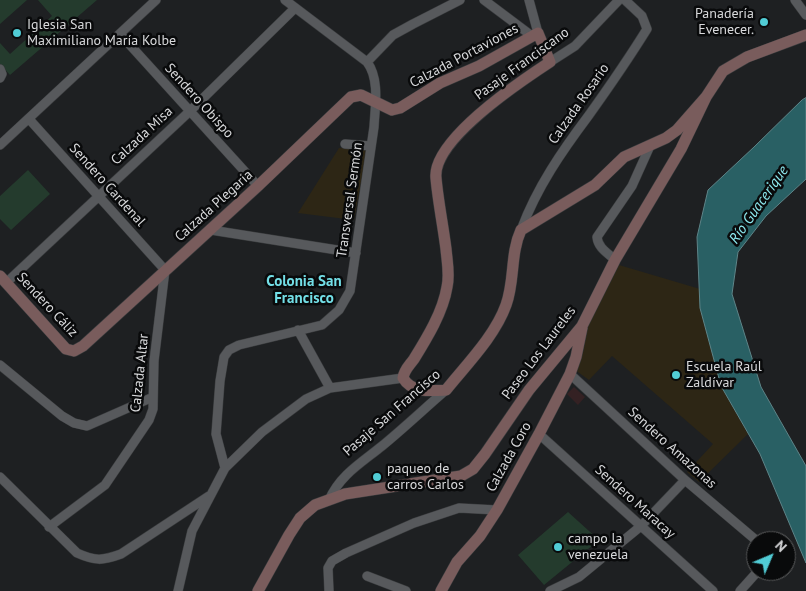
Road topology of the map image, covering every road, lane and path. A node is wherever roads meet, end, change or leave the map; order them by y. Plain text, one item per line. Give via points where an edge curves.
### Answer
1 (156, 0) edge
2 (284, 0) edge
3 (460, 0) edge
4 (484, 0) edge
5 (529, 0) edge
6 (619, 0) edge
7 (625, 0) edge
8 (795, 0) edge
9 (295, 8) junction
10 (806, 15) edge
11 (120, 34) junction
12 (535, 34) junction
13 (806, 34) edge
14 (367, 62) junction
15 (550, 62) junction
16 (0, 69) edge
17 (0, 78) edge
18 (706, 98) junction
19 (375, 102) junction
20 (190, 111) junction
21 (29, 119) junction
22 (345, 144) dead end
23 (0, 145) edge
24 (371, 146) junction
25 (650, 146) junction
26 (258, 186) junction
27 (98, 196) junction
28 (210, 230) junction
29 (521, 230) junction
30 (356, 254) junction
31 (616, 260) junction
32 (165, 270) junction
33 (3, 279) edge
34 (582, 326) junction
35 (298, 330) junction
36 (74, 351) joint
37 (0, 365) edge
38 (570, 374) junction
39 (403, 378) junction
40 (330, 388) junction
41 (446, 390) junction
42 (154, 397) junction
43 (539, 434) junction
44 (225, 468) junction
45 (0, 477) edge
46 (685, 480) junction
47 (209, 496) junction
48 (329, 500) junction
49 (497, 510) junction
50 (641, 526) junction
51 (49, 527) junction
52 (746, 532) edge
53 (367, 576) dead end
54 (749, 581) edge
55 (178, 591) edge
56 (258, 591) edge
57 (329, 591) edge
58 (406, 591) edge
59 (441, 591) edge
60 (550, 591) edge
61 (714, 591) edge
62 (740, 591) edge

1 - 11 street
2 - 9 street
3 - 14 street via 393,35
4 - 12 street
5 - 12 street, Calzada Portaviones
6 - 15 street, Pasaje Franciscano via 575,46
7 - 29 street, Calzada Rosario via 642,16 647,28 554,163 528,210
8 - 10 street
9 - 14 street
9 - 20 street, Calzada Misa
11 - 20 street, Sendero Obispo
11 - 21 street
12 - 15 street
12 - 19 street, Calzada Portaviones via 479,66 440,83 400,108 392,110
13 - 18 street, Paseo Los Laureles via 734,63 723,71
14 - 19 street, Transversal Sermón via 374,75
15 - 39 street, Pasaje Franciscano via 481,112 440,156 435,175 448,286 430,331 404,371
16 - 17 street
18 - 25 street via 677,130
18 - 31 street, Paseo Los Laureles via 681,150
19 - 24 street, Transversal Sermón
19 - 26 street, Calzada Plegaria via 361,95 351,97
20 - 26 street, Sendero Obispo
20 - 27 street, Calzada Misa
21 - 23 street
21 - 27 street, Sendero Cardenal
22 - 24 street
24 - 30 street, Transversal Sermón
25 - 29 street via 624,157 595,185
25 - 31 street via 632,186 597,237 600,247
26 - 28 street, Calzada Plegaria
27 - 32 street, Sendero Cardenal
27 - 33 street, Calzada Misa
28 - 30 street
28 - 32 street, Calzada Plegaria
29 - 41 street, Pasaje San Francisco via 506,306 492,332
30 - 35 street, Transversal Sermón via 350,291 340,310 322,325
31 - 34 street, Paseo Los Laureles
32 - 36 street, Calzada Plegaria
32 - 42 street, Calzada Altar via 154,361
33 - 36 street, Sendero Cáliz via 66,349
34 - 38 street, Calzada Coro
34 - 48 street, Paseo Los Laureles via 529,390 473,469 462,476 345,494
35 - 40 street
35 - 44 street, Transversal Sermón via 239,345 224,357 216,434
37 - 42 street via 62,416 87,426
38 - 43 street, Calzada Coro
38 - 46 street, Sendero Amazonas
39 - 40 street
39 - 41 street via 407,385 419,390
40 - 44 street via 306,399 262,432
41 - 48 street, Pasaje San Francisco via 348,471
42 - 51 street, Calzada Altar via 149,420 105,485
43 - 49 street, Calzada Coro
43 - 50 street, Sendero Maracay
44 - 47 street
45 - 51 street
46 - 50 street
46 - 52 street, Sendero Amazonas
47 - 51 street via 133,548 106,560 91,559 77,553
47 - 55 street via 192,531
48 - 56 street, Paseo Los Laureles via 300,518
49 - 57 street via 459,508 414,522 346,553 332,561 328,568
49 - 59 street, Calzada Coro via 457,562
50 - 60 street via 578,577
50 - 61 street, Sendero Maracay
53 - 58 street
54 - 62 street

